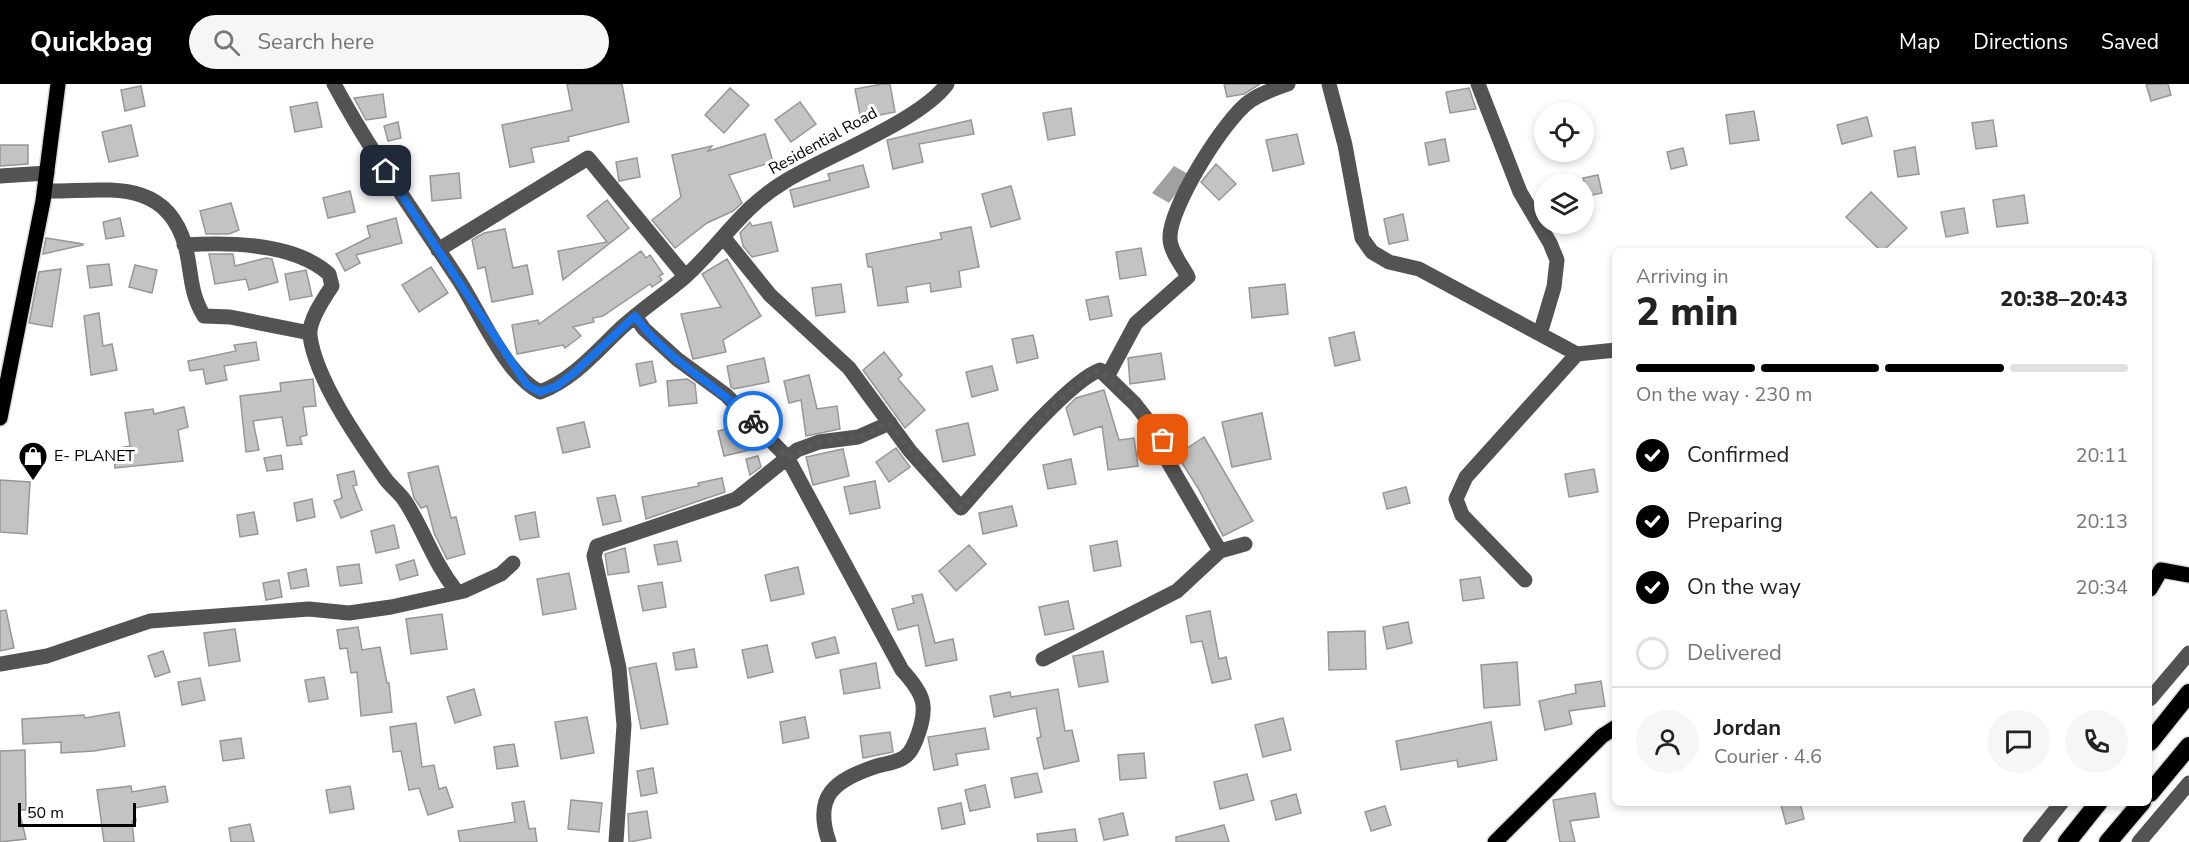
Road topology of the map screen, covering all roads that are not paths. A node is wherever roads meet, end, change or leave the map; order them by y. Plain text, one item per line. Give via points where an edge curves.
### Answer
1 (58, 84) edge
2 (334, 84) edge
3 (947, 84) edge
4 (1288, 84) edge
5 (1329, 84) edge
6 (1478, 84) edge
7 (47, 173) junction
8 (0, 176) edge
9 (45, 191) junction
10 (724, 238) junction
11 (184, 245) junction
12 (438, 250) junction
13 (685, 276) junction
14 (635, 316) junction
15 (310, 333) junction
16 (1540, 334) junction
17 (1612, 350) edge
18 (1577, 354) junction
19 (1107, 377) junction
20 (1, 412) edge
21 (890, 423) junction
22 (787, 458) junction
23 (1245, 544) dead end
24 (1220, 551) junction
25 (513, 563) dead end
26 (2189, 575) edge
27 (1525, 580) dead end
28 (2152, 586) edge
29 (457, 592) junction
30 (2189, 653) edge
31 (1043, 658) dead end
32 (0, 664) edge
33 (2189, 693) edge
34 (2152, 697) edge
35 (1612, 730) edge
36 (2152, 739) edge
37 (2189, 746) edge
38 (2189, 783) edge
39 (2152, 791) edge
40 (2059, 806) edge
41 (2096, 806) edge
42 (2139, 806) edge
43 (2143, 839) edge
44 (616, 842) edge
45 (829, 842) edge
46 (1495, 842) edge
47 (2030, 842) edge
48 (2067, 842) edge
49 (2108, 842) edge

1 - 7 main road
2 - 12 street via 360,132
3 - 10 street, Residential Road via 924,106 783,182 748,207
4 - 19 street via 1250,100 1232,117 1212,147 1173,222 1170,241 1188,277 1136,323
5 - 16 street via 1362,238 1372,252 1389,262 1419,269
6 - 16 street via 1520,192 1557,260 1554,287
7 - 8 street
7 - 9 main road
9 - 11 street via 141,194 161,203 175,219
9 - 20 main road
10 - 13 street, Residential Road
10 - 21 street via 770,295 849,368
11 - 15 street via 194,300 204,316
11 - 15 street via 256,246 289,254 325,270 332,286 321,302
12 - 13 street via 588,158
12 - 14 street, Residential Road via 513,367 527,385 540,392 557,386 575,372
13 - 14 street, Residential Road
14 - 22 street via 677,359 726,395
15 - 29 street via 316,361 331,394 385,479 405,501 439,570
16 - 18 street
17 - 18 street
18 - 27 street via 1466,477 1456,499 1462,515
19 - 21 street via 1100,370 1088,374 961,508
19 - 24 street via 1163,440 1167,460
21 - 22 street via 858,437 819,442
22 - 44 street via 736,499 597,546 594,556 619,668 624,725
22 - 45 street via 902,670 918,687 925,708 911,752 841,783 826,797 821,811
23 - 24 street
24 - 31 street via 1178,591
25 - 29 street via 501,574
26 - 28 main road via 2162,570
29 - 32 street via 349,613 309,609 150,621 46,656
30 - 34 street
33 - 36 highway
35 - 46 main road
37 - 39 highway
38 - 43 street
40 - 47 street
41 - 48 highway
42 - 49 highway

